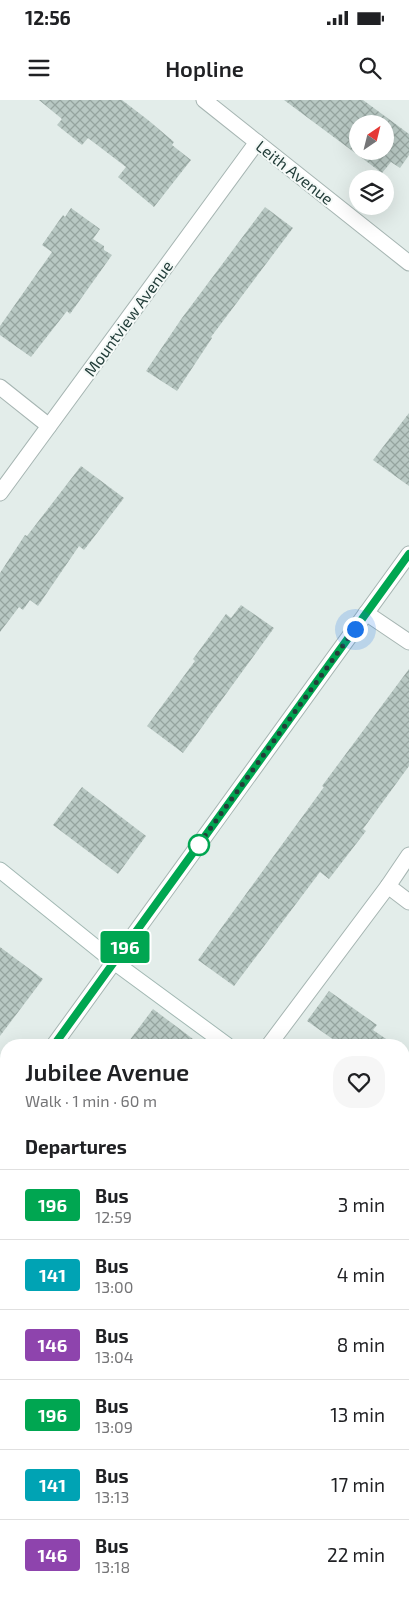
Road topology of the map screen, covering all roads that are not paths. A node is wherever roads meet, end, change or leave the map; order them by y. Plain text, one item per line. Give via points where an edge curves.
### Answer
1 (204, 100) edge
2 (257, 142) junction
3 (409, 262) edge
4 (0, 387) edge
5 (48, 426) junction
6 (0, 494) edge
7 (409, 554) edge
8 (366, 613) junction
9 (409, 642) edge
10 (409, 855) edge
11 (0, 870) edge
12 (388, 886) junction
13 (409, 902) edge
14 (114, 962) junction
15 (58, 1039) edge
16 (219, 1039) edge
17 (273, 1039) edge

1 - 2 street, Leith Avenue
2 - 3 street, Leith Avenue
2 - 5 street, Mountview Avenue
4 - 5 street
5 - 6 street, Mountview Avenue
7 - 8 street
8 - 9 street
8 - 14 street
10 - 12 street
11 - 14 street
12 - 13 street
12 - 17 street
14 - 15 street
14 - 16 street

